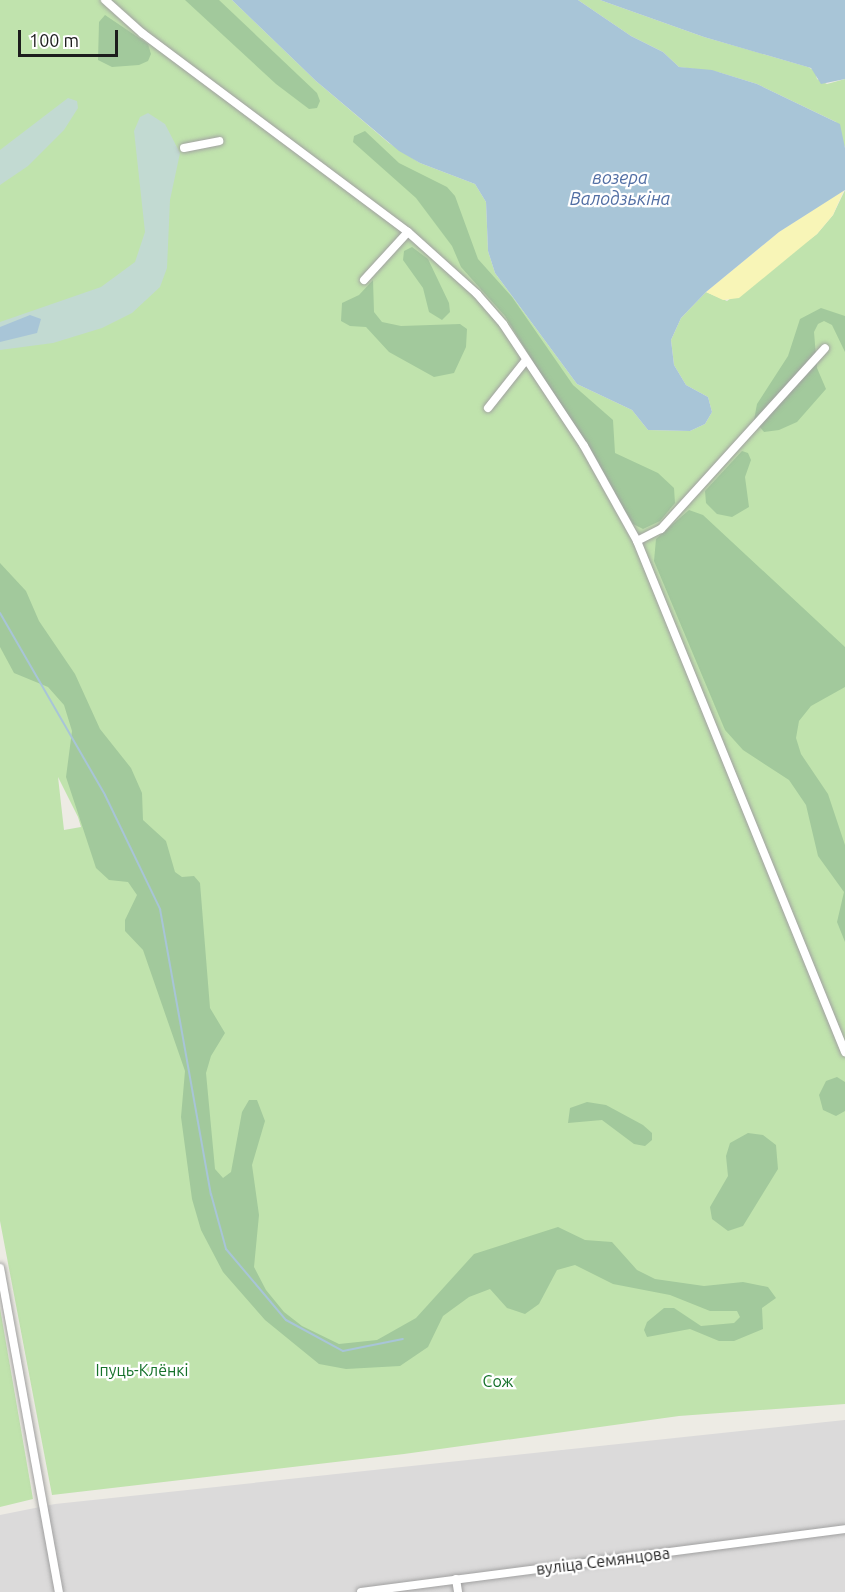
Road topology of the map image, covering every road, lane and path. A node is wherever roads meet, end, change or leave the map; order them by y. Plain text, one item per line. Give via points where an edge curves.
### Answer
1 (105, 0) edge
2 (219, 141) dead end
3 (184, 148) dead end
4 (408, 232) junction
5 (364, 280) dead end
6 (825, 348) dead end
7 (526, 360) junction
8 (488, 408) dead end
9 (637, 541) junction
10 (845, 1052) edge
11 (0, 1268) edge
12 (845, 1529) edge
13 (456, 1580) junction
14 (59, 1592) edge
15 (361, 1592) edge
16 (458, 1592) edge

1 - 4 street via 142,33
2 - 3 street
4 - 5 street
4 - 7 street via 477,294
6 - 9 street via 661,529
7 - 8 street
7 - 9 street via 584,446
9 - 10 street
11 - 14 street
12 - 13 street, вуліца Семянцова
13 - 15 street, вуліца Семянцова
13 - 16 street

